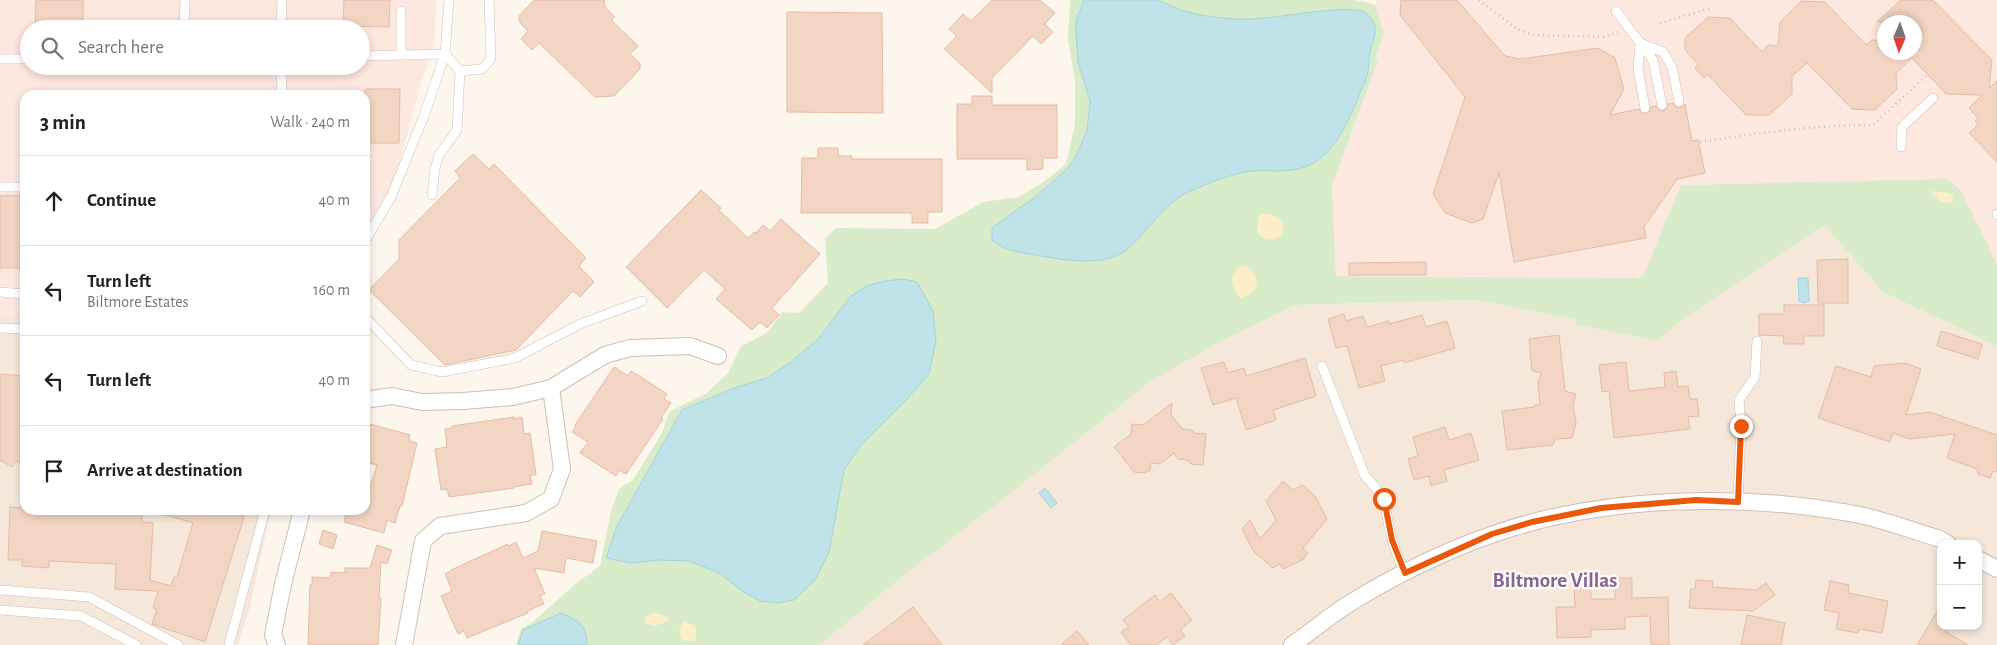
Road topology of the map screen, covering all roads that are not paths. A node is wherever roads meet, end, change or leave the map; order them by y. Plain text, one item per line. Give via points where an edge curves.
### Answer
1 (185, 0) edge
2 (282, 0) edge
3 (449, 0) edge
4 (489, 0) edge
5 (401, 11) dead end
6 (1616, 11) dead end
7 (184, 20) edge
8 (281, 20) edge
9 (1640, 43) junction
10 (445, 54) junction
11 (401, 55) junction
12 (370, 56) edge
13 (20, 58) edge
14 (0, 59) edge
15 (460, 71) junction
16 (281, 75) edge
17 (282, 90) edge
18 (1933, 98) dead end
19 (1678, 102) dead end
20 (1662, 105) dead end
21 (1646, 108) dead end
22 (1901, 147) dead end
23 (0, 187) edge
24 (20, 187) edge
25 (432, 194) dead end
26 (370, 233) edge
27 (0, 292) edge
28 (20, 294) edge
29 (642, 301) dead end
30 (370, 322) edge
31 (0, 328) edge
32 (20, 329) edge
33 (1757, 341) dead end
34 (718, 356) dead end
35 (1322, 366) dead end
36 (551, 388) junction
37 (370, 399) edge
38 (1738, 502) junction
39 (264, 515) edge
40 (301, 515) edge
41 (1940, 540) edge
42 (1982, 561) edge
43 (1997, 569) edge
44 (1405, 573) junction
45 (0, 590) edge
46 (0, 610) edge
47 (136, 645) edge
48 (178, 645) edge
49 (229, 645) edge
50 (277, 645) edge
51 (404, 645) edge
52 (1292, 645) edge

1 - 7 lane
2 - 8 lane
3 - 10 lane
4 - 15 lane via 491,59 482,70
5 - 11 lane
6 - 9 lane
9 - 19 lane via 1663,52 1672,68
9 - 20 lane via 1653,60
9 - 21 lane via 1638,69
10 - 11 lane
10 - 15 lane
10 - 26 lane via 391,197
11 - 12 lane
13 - 14 lane
15 - 25 lane via 457,130 439,155
16 - 17 lane
18 - 22 lane via 1902,127
23 - 24 lane
27 - 28 lane
29 - 30 lane via 580,324 515,358 442,372 411,365
31 - 32 lane
33 - 38 lane via 1755,377 1740,400
34 - 36 street via 690,346 630,348 605,355
35 - 44 lane via 1365,476 1384,499 1392,540
36 - 37 street via 513,397 464,401 422,402 392,396
36 - 51 street via 562,469 551,499 526,513 440,526 423,541
38 - 41 street via 1807,506 1862,516
38 - 44 street via 1696,500 1601,508 1532,522 1492,534
39 - 49 lane
40 - 50 street via 273,635
42 - 43 street
44 - 52 street via 1348,604
45 - 48 lane via 89,597
46 - 47 lane via 81,616

